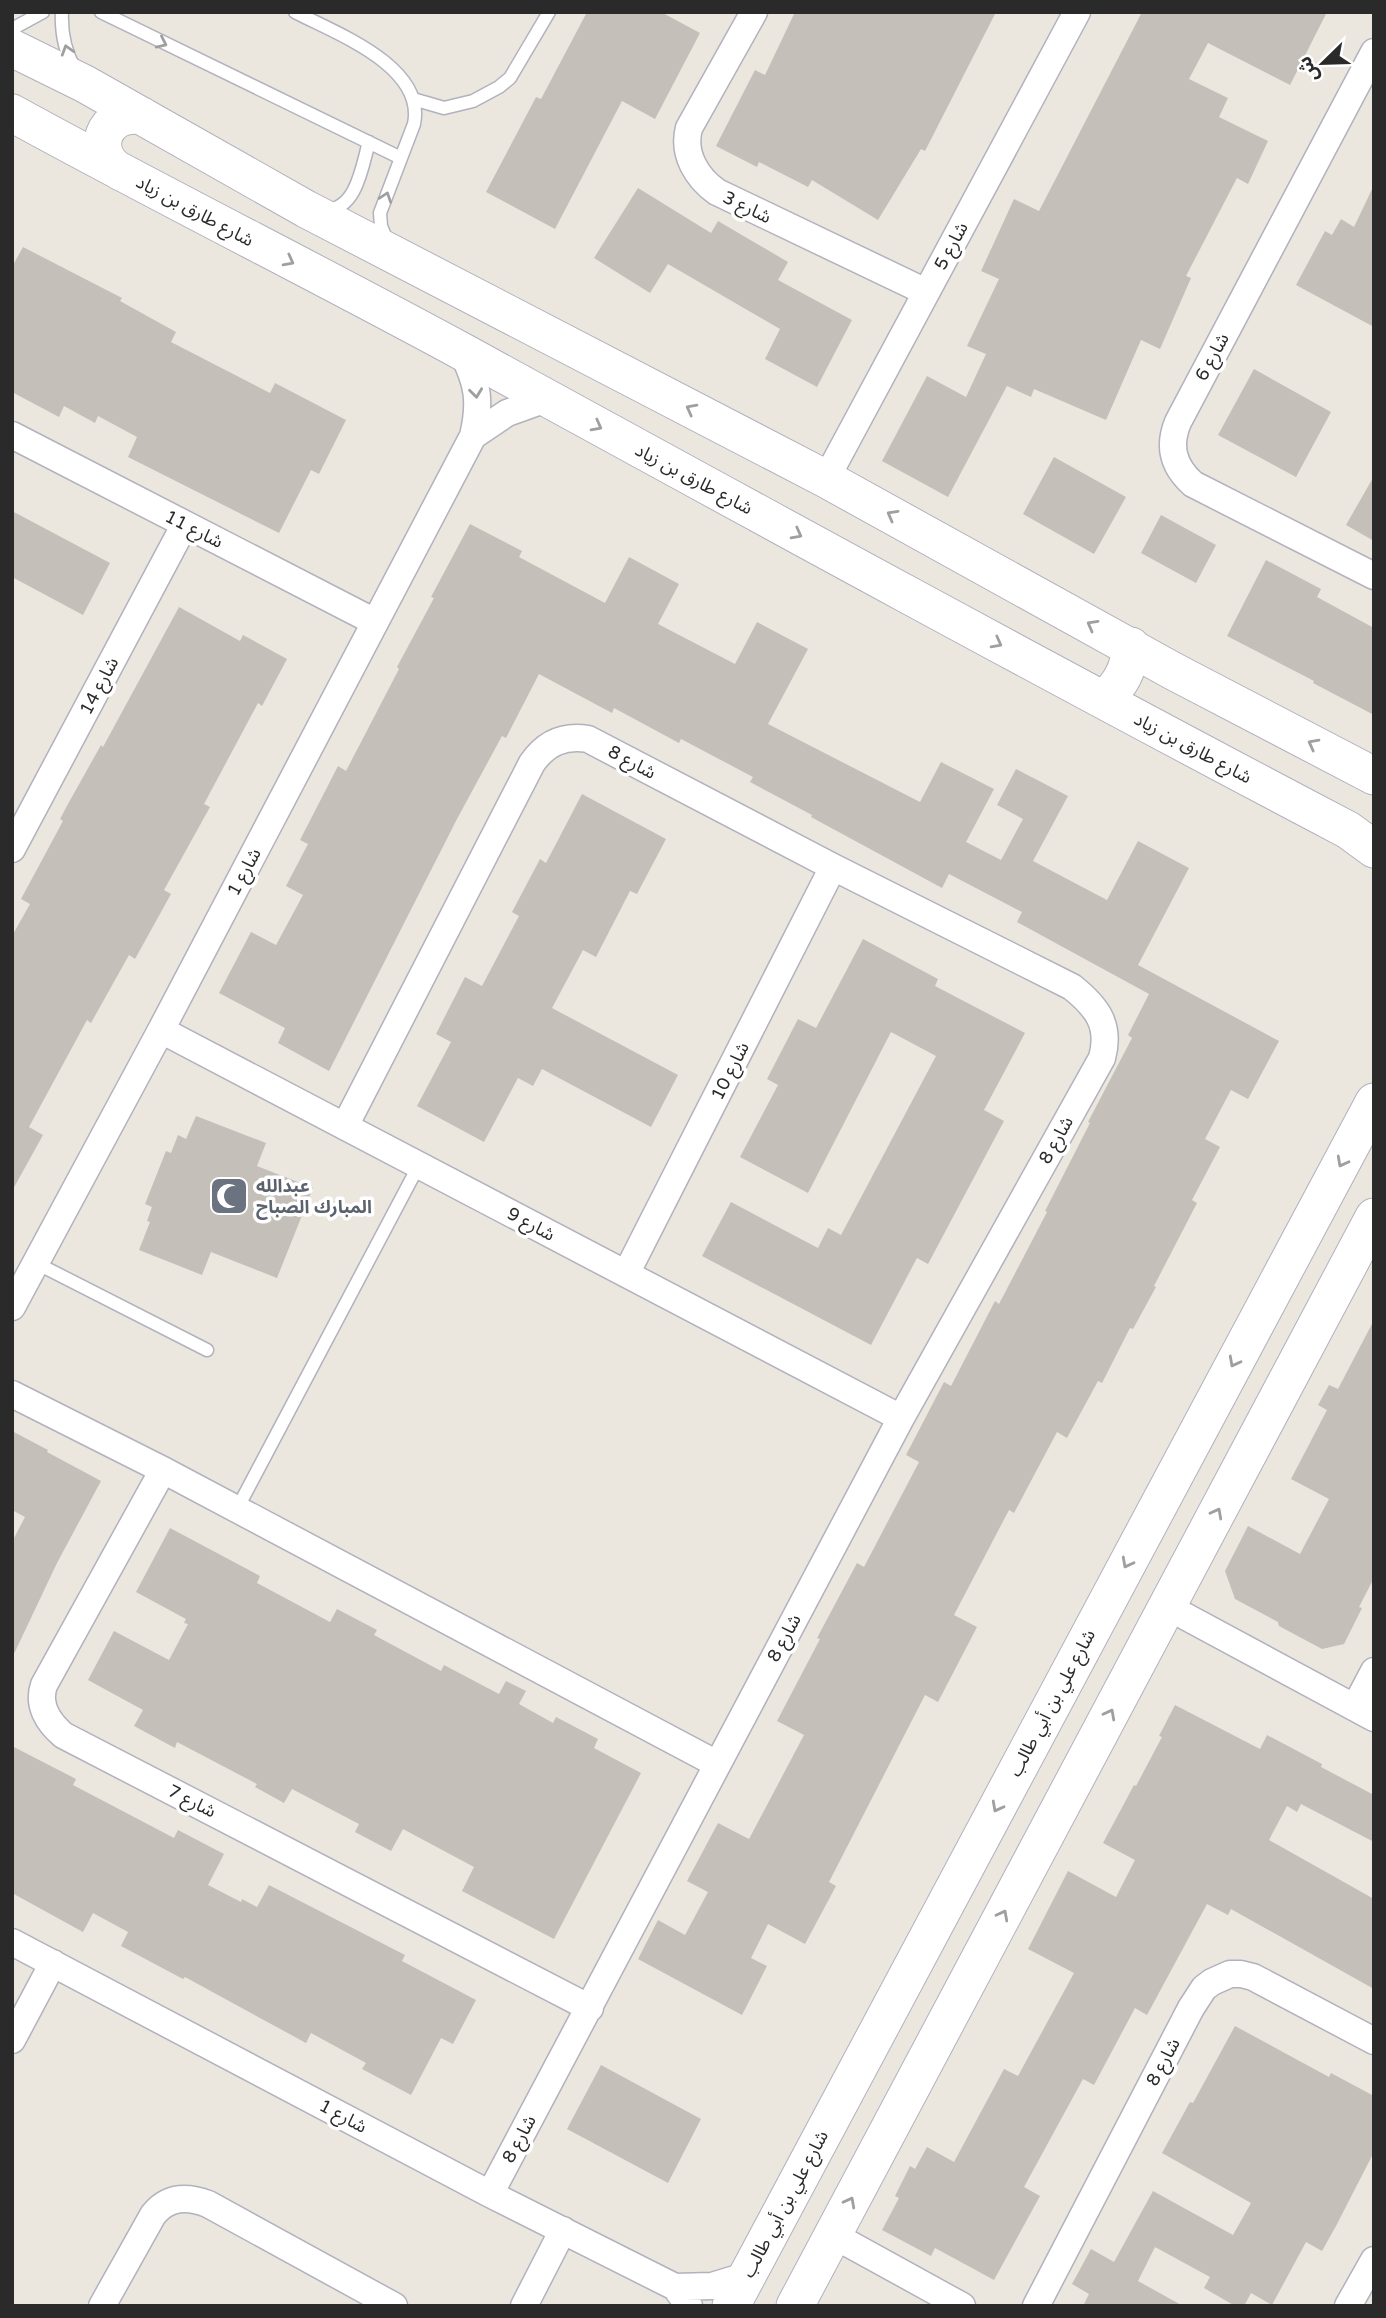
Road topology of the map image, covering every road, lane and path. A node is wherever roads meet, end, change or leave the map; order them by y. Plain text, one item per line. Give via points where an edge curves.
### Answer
1 (43, 12) edge
2 (62, 12) edge
3 (101, 12) edge
4 (126, 12) edge
5 (295, 12) edge
6 (549, 12) edge
7 (754, 12) edge
8 (1077, 12) edge
9 (12, 29) edge
10 (133, 29) junction
11 (12, 48) edge
12 (1374, 52) edge
13 (85, 84) junction
14 (412, 99) junction
15 (12, 113) edge
16 (142, 116) junction
17 (369, 142) junction
18 (401, 158) junction
19 (121, 172) junction
20 (306, 209) junction
21 (401, 257) junction
22 (926, 292) junction
23 (462, 352) junction
24 (546, 398) junction
25 (12, 435) edge
26 (473, 436) junction
27 (826, 479) junction
28 (185, 524) junction
29 (1374, 576) edge
30 (375, 622) junction
31 (1130, 646) junction
32 (1173, 670) junction
33 (1103, 700) junction
34 (1143, 723) junction
35 (1374, 776) edge
36 (12, 849) edge
37 (1374, 849) edge
38 (833, 867) junction
39 (161, 1030) junction
40 (1372, 1108) edge
41 (345, 1126) junction
42 (419, 1165) junction
43 (1374, 1217) edge
44 (36, 1263) junction
45 (626, 1275) junction
46 (12, 1307) edge
47 (207, 1350) dead end
48 (12, 1394) edge
49 (901, 1418) junction
50 (163, 1470) junction
51 (237, 1509) junction
52 (1168, 1607) junction
53 (1374, 1671) edge
54 (1364, 1713) edge
55 (717, 1764) junction
56 (937, 1918) junction
57 (12, 1942) edge
58 (985, 1948) junction
59 (53, 1964) junction
60 (895, 1996) junction
61 (590, 2008) junction
62 (947, 2019) junction
63 (12, 2040) edge
64 (1374, 2041) edge
65 (490, 2194) junction
66 (563, 2230) junction
67 (833, 2235) junction
68 (1374, 2260) edge
69 (740, 2290) edge
70 (682, 2297) edge
71 (102, 2306) edge
72 (394, 2306) edge
73 (524, 2306) edge
74 (795, 2306) edge
75 (962, 2306) edge
76 (1036, 2306) edge
77 (1348, 2306) edge

1 - 9 lane
13 -> 2 lane via 70,61
3 - 10 lane
4 - 10 lane
5 - 14 lane via 379,56 398,73
6 - 14 lane via 510,78 499,87 473,101 444,108
7 - 22 street, شارع 3 via 689,128 689,155 699,175 717,192
8 - 22 street, شارع 5
10 -> 17 lane
11 - 13 main road
12 - 29 street, شارع 6 via 1178,422 1172,447 1180,471 1193,484
13 - 16 main road
14 - 18 lane via 416,116
15 - 19 main road, شارع طارق بن زياد
16 - 19 main road via 121,117 104,136 106,157
16 - 20 main road
17 - 18 lane
17 - 20 lane via 349,200 330,211
21 -> 18 lane via 385,238 380,213
19 -> 23 main road, شارع طارق بن زياد
20 - 21 main road
27 -> 21 main road
22 - 27 street, شارع 5
23 - 24 main road, شارع طارق بن زياد
23 -> 26 street, شارع 1 via 478,392
24 - 26 street, شارع 1 via 507,413
24 -> 33 main road, شارع طارق بن زياد
25 - 28 street, شارع 11
26 - 30 street, شارع 1
31 -> 27 main road
28 - 30 street, شارع 11
28 - 36 street, شارع 14
30 - 39 street, شارع 1
31 - 32 main road
31 - 33 main road via 1126,671
32 - 34 main road via 1161,676 1145,696
35 -> 32 main road
33 - 34 main road, شارع طارق بن زياد
34 - 37 main road, شارع طارق بن زياد via 1348,830
38 - 41 street, شارع 8 via 588,739 572,737 545,747 532,763
38 - 45 street, شارع 10
38 - 49 street, شارع 8 via 1072,987 1097,1013 1105,1032 1102,1058
39 - 41 street, شارع 9
39 - 44 street, شارع 1
40 -> 56 main road, شارع علي بن أبي طالب
41 - 42 street, شارع 9
42 - 45 street, شارع 9
42 - 51 lane
52 -> 43 main road
44 - 46 street, شارع 1
44 - 47 lane
45 - 49 street, شارع 9
48 - 50 street
49 - 55 street, شارع 8
50 - 51 street
50 - 61 street, شارع 7 via 44,1685 42,1703 49,1721 63,1735
51 - 55 street
52 - 54 street
58 -> 52 main road
53 - 54 street
55 - 61 street, شارع 8
56 - 58 main road via 942,1934 953,1945 969,1951
56 - 60 main road, شارع علي بن أبي طالب
57 - 59 street, شارع 1
58 - 62 main road
59 - 63 street
59 - 65 street, شارع 1
60 - 62 main road via 906,1983 932,1981 949,2001
60 - 69 main road, شارع علي بن أبي طالب
61 - 65 street, شارع 8
67 -> 62 main road
64 - 76 street, شارع 8 via 1254,1977 1230,1974 1204,1988
65 - 66 street, شارع 1
66 - 70 street, شارع 1
66 - 73 street
67 - 74 main road
67 - 75 street
68 - 77 street
69 - 70 street, شارع 1 via 712,2286
71 - 72 street via 153,2215 161,2205 184,2199 208,2204

